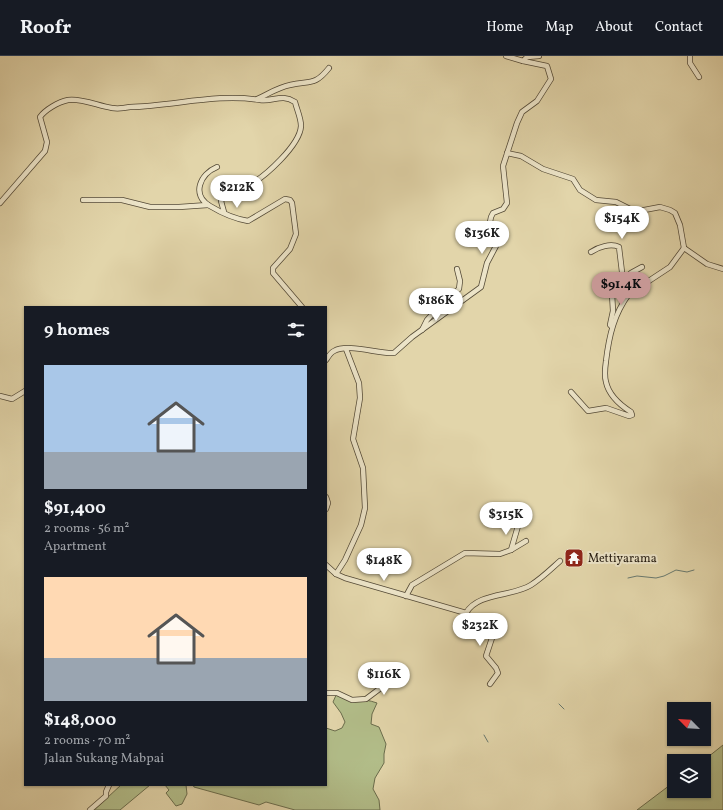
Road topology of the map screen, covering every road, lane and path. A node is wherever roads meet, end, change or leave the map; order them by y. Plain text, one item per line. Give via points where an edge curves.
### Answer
1 (506, 56) edge
2 (540, 56) edge
3 (690, 56) edge
4 (523, 61) junction
5 (329, 68) dead end
6 (698, 77) dead end
7 (257, 99) junction
8 (507, 153) junction
9 (217, 167) dead end
10 (83, 200) dead end
11 (0, 203) edge
12 (208, 205) junction
13 (224, 212) junction
14 (684, 248) junction
15 (591, 252) dead end
16 (642, 267) dead end
17 (457, 269) dead end
18 (723, 269) edge
19 (619, 284) junction
20 (301, 306) edge
21 (612, 327) junction
22 (422, 330) junction
23 (346, 349) junction
24 (327, 359) edge
25 (24, 392) edge
26 (571, 392) dead end
27 (0, 396) edge
28 (518, 526) dead end
29 (526, 541) dead end
30 (511, 550) junction
31 (560, 561) dead end
32 (327, 566) edge
33 (336, 574) junction
34 (406, 596) junction
35 (466, 613) junction
36 (397, 680) dead end
37 (490, 684) dead end
38 (327, 693) edge
39 (109, 786) edge
40 (90, 810) edge

1 - 4 street
2 - 4 street via 527,57
3 - 6 street via 690,63
4 - 8 street via 547,66 551,79 537,101 520,115
5 - 7 street via 316,80 288,85
7 - 11 street via 216,98 113,108 69,100 59,103 40,117 48,142 45,151
7 - 13 street via 286,98 295,102 301,126 300,133 291,148 261,178 226,194 221,201
8 - 14 street via 573,179 580,190 596,200 616,202 639,211 660,207 670,210 680,225
8 - 22 street via 503,166 507,203 491,217 490,222 497,232 498,239 487,263 481,287
9 - 12 street via 207,173 200,182 200,194
10 - 12 street via 122,200 150,207
12 - 13 street
13 - 20 street via 248,221 277,202 290,200 294,210 296,234 290,249 273,268 273,273
14 - 18 street via 706,264
14 - 21 street via 670,267 629,294
15 - 19 street via 608,246 619,247 622,272
16 - 19 street
17 - 22 street via 459,289 442,296 438,307
19 - 21 street via 612,294
21 - 26 street via 605,373 606,383 616,401 632,415 606,408 588,411
22 - 23 street via 394,353
23 - 24 street via 334,351
23 - 33 street via 359,383 360,398 353,439 363,468 365,508 345,560
25 - 27 street via 12,398
28 - 30 street
29 - 30 street
30 - 34 street via 500,554 465,553 412,585
31 - 35 street via 531,585 480,601
32 - 33 street
33 - 34 street
34 - 35 street
35 - 37 street via 492,638 486,659 498,673
36 - 38 street via 366,699 352,700 337,693
39 - 40 street via 106,796

